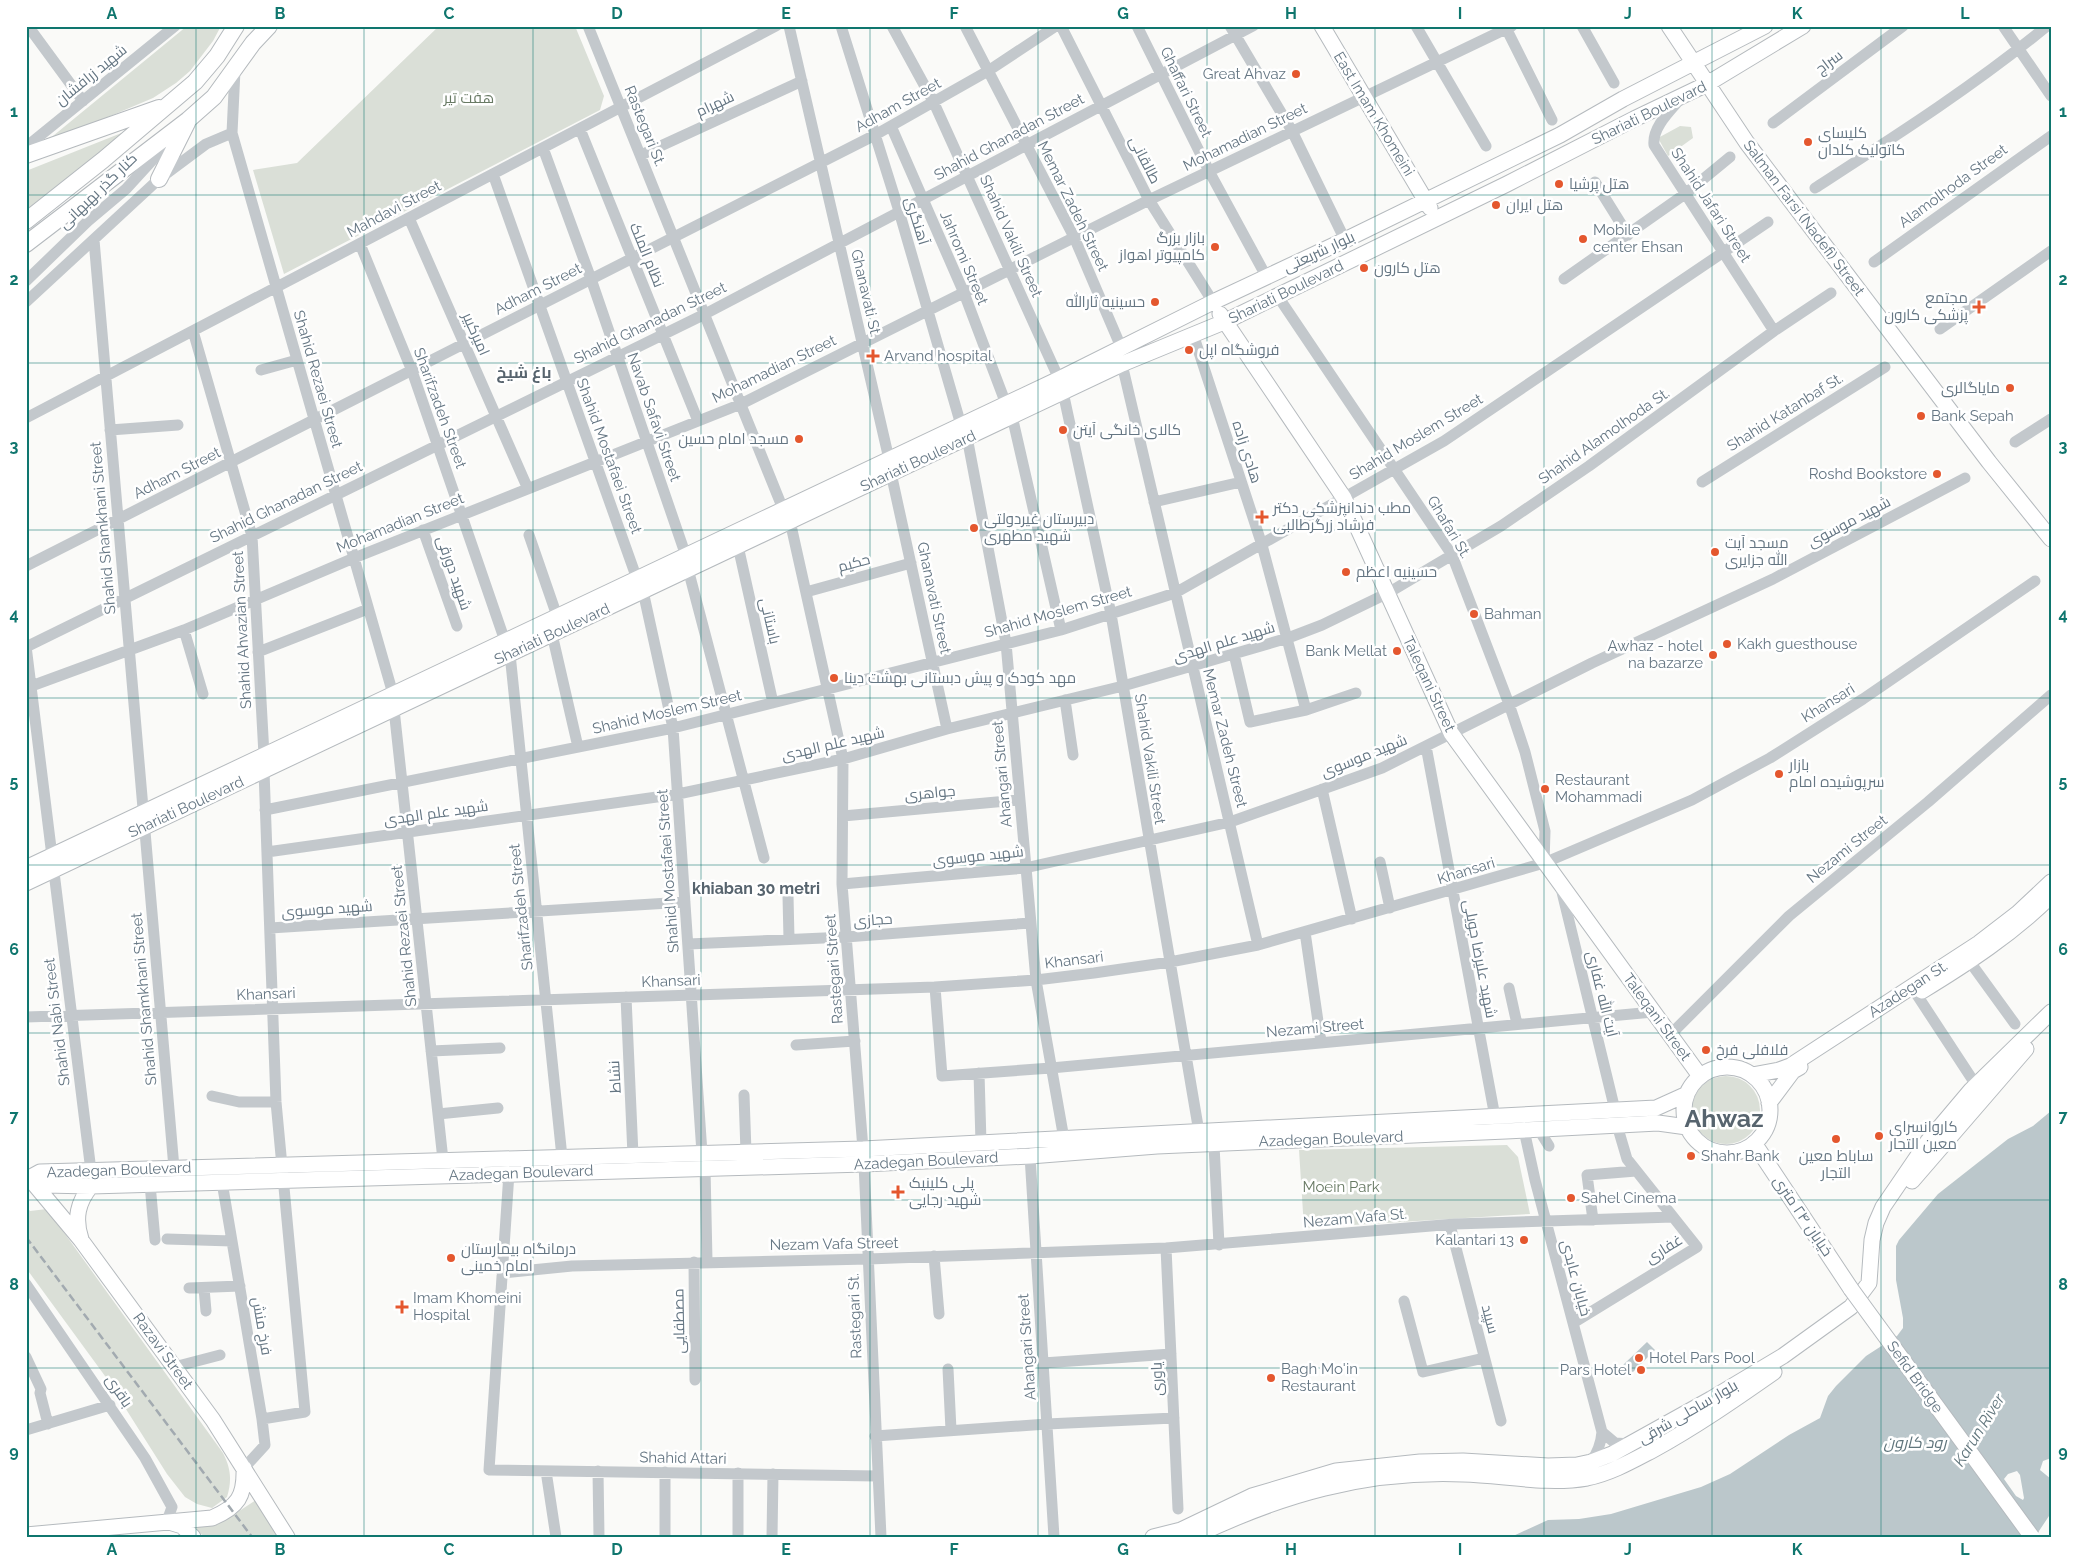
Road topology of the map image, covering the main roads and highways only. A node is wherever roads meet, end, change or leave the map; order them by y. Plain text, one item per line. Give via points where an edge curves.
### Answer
1 (236, 26) edge
2 (269, 26) edge
3 (1322, 26) edge
4 (1669, 26) edge
5 (1765, 26) edge
6 (1803, 26) edge
7 (1693, 64) junction
8 (1707, 84) junction
9 (170, 104) junction
10 (188, 120) junction
11 (26, 155) edge
12 (159, 179) road end
13 (1426, 201) junction
14 (1435, 218) junction
15 (26, 222) edge
16 (26, 244) edge
17 (1213, 302) junction
18 (1224, 322) junction
19 (1061, 385) junction
20 (786, 515) junction
21 (2051, 539) edge
22 (687, 562) junction
23 (640, 585) junction
24 (508, 648) junction
25 (54, 863) junction
26 (26, 868) edge
27 (2051, 882) edge
28 (26, 883) edge
29 (2051, 896) edge
30 (2051, 1012) edge
31 (2051, 1025) edge
32 (1752, 1075) junction
33 (1700, 1076) junction
34 (1686, 1094) junction
35 (1770, 1103) junction
36 (1616, 1118) junction
37 (1687, 1127) junction
38 (1754, 1143) junction
39 (863, 1157) junction
40 (704, 1160) junction
41 (666, 1161) junction
42 (282, 1172) junction
43 (27, 1177) edge
44 (91, 1178) junction
45 (81, 1240) junction
46 (1851, 1289) joint
47 (244, 1468) junction
48 (167, 1521) junction
49 (1192, 1533) edge
50 (26, 1535) edge
51 (193, 1537) edge
52 (287, 1537) edge
53 (1153, 1537) edge
54 (2032, 1537) edge

1 - 9 highway via 217,56
2 - 10 highway via 214,97
3 - 13 main road, East Imam Khomeini
4 - 7 main road, Salman Farsi (Nadefi) Street
5 - 7 main road, Shariati Boulevard
6 - 8 main road, Shariati Boulevard
7 - 8 main road, Salman Farsi (Nadefi) Street
7 - 13 main road, Shariati Boulevard
8 - 14 main road, Shariati Boulevard
8 - 21 main road, Salman Farsi (Nadefi) Street via 1844,272
9 - 11 highway
9 - 15 highway
10 - 12 highway
10 - 16 highway
13 - 14 main road, East Imam Khomeini
13 - 17 main road, بلوار شریعتی
14 - 18 main road, Shariati Boulevard
17 - 18 main road, Taleqani Street
17 - 19 main road, Shariati Boulevard via 1121,347
18 - 19 main road, Shariati Boulevard
18 - 33 main road, Taleqani Street via 1344,498 1451,733
19 - 20 main road, Shariati Boulevard
20 - 22 main road, Shariati Boulevard
20 - 22 main road, Shariati Boulevard via 738,546
22 - 23 main road, Shariati Boulevard
23 - 24 main road, Shariati Boulevard via 552,634
23 - 24 main road, Shariati Boulevard via 557,616
24 - 25 main road, Shariati Boulevard
25 - 26 main road, Shariati Boulevard
25 - 28 main road, Shariati Boulevard
27 - 32 main road, Azadegan St. via 1980,943 1790,1066
29 - 35 main road, Azadegan St. via 2024,923 1970,962 1793,1071
30 - 49 main road, بلوار ساحلی شرقی via 1976,1085 1928,1141 1883,1207 1872,1240 1869,1283 1851,1307 1783,1356 1631,1444 1591,1462 1548,1466 1420,1462 1336,1471 1252,1496
31 - 49 main road, بلوار ساحلی شرقی via 2017,1057 1889,1211 1879,1240 1878,1272 1868,1297 1834,1328 1787,1363 1688,1430 1617,1469 1588,1478 1564,1480 1419,1474 1342,1482 1296,1494
32 - 33 main road via 1742,1069 1726,1067 1709,1070
32 - 35 main road
33 - 34 main road
34 - 36 main road, Azadegan Boulevard via 1656,1108
34 - 37 main road via 1684,1116
35 - 38 main road via 1767,1125
36 - 37 main road, Azadegan Boulevard
36 - 39 main road, Azadegan Boulevard via 1495,1117 1199,1132 981,1144
36 - 39 main road, Azadegan Boulevard via 1532,1130 1157,1146 1030,1156
37 - 38 main road via 1701,1144 1722,1152 1744,1149
38 - 46 main road, خیابان ۲۴ متری
39 - 40 main road, Azadegan Boulevard
39 - 40 main road, Azadegan Boulevard via 746,1152
40 - 41 main road, Azadegan Boulevard
41 - 42 main road, Azadegan Boulevard via 508,1173
41 - 42 main road, Azadegan Boulevard via 633,1155 443,1160
42 - 44 main road, Azadegan Boulevard via 174,1168
42 - 44 main road, Azadegan Boulevard via 222,1182 150,1184
43 - 44 main road, Azadegan Boulevard via 40,1172
43 - 45 main road, Razavi Street
44 - 45 main road via 78,1211
45 - 47 main road, Razavi Street via 213,1420
46 - 54 main road, Sefid Bridge, bridge
47 - 48 main road via 244,1485 238,1500 227,1512 212,1518
47 - 52 main road, Razavi Street
48 - 50 main road
48 - 51 main road via 182,1526
49 - 53 main road, بلوار ساحلی شرقی

